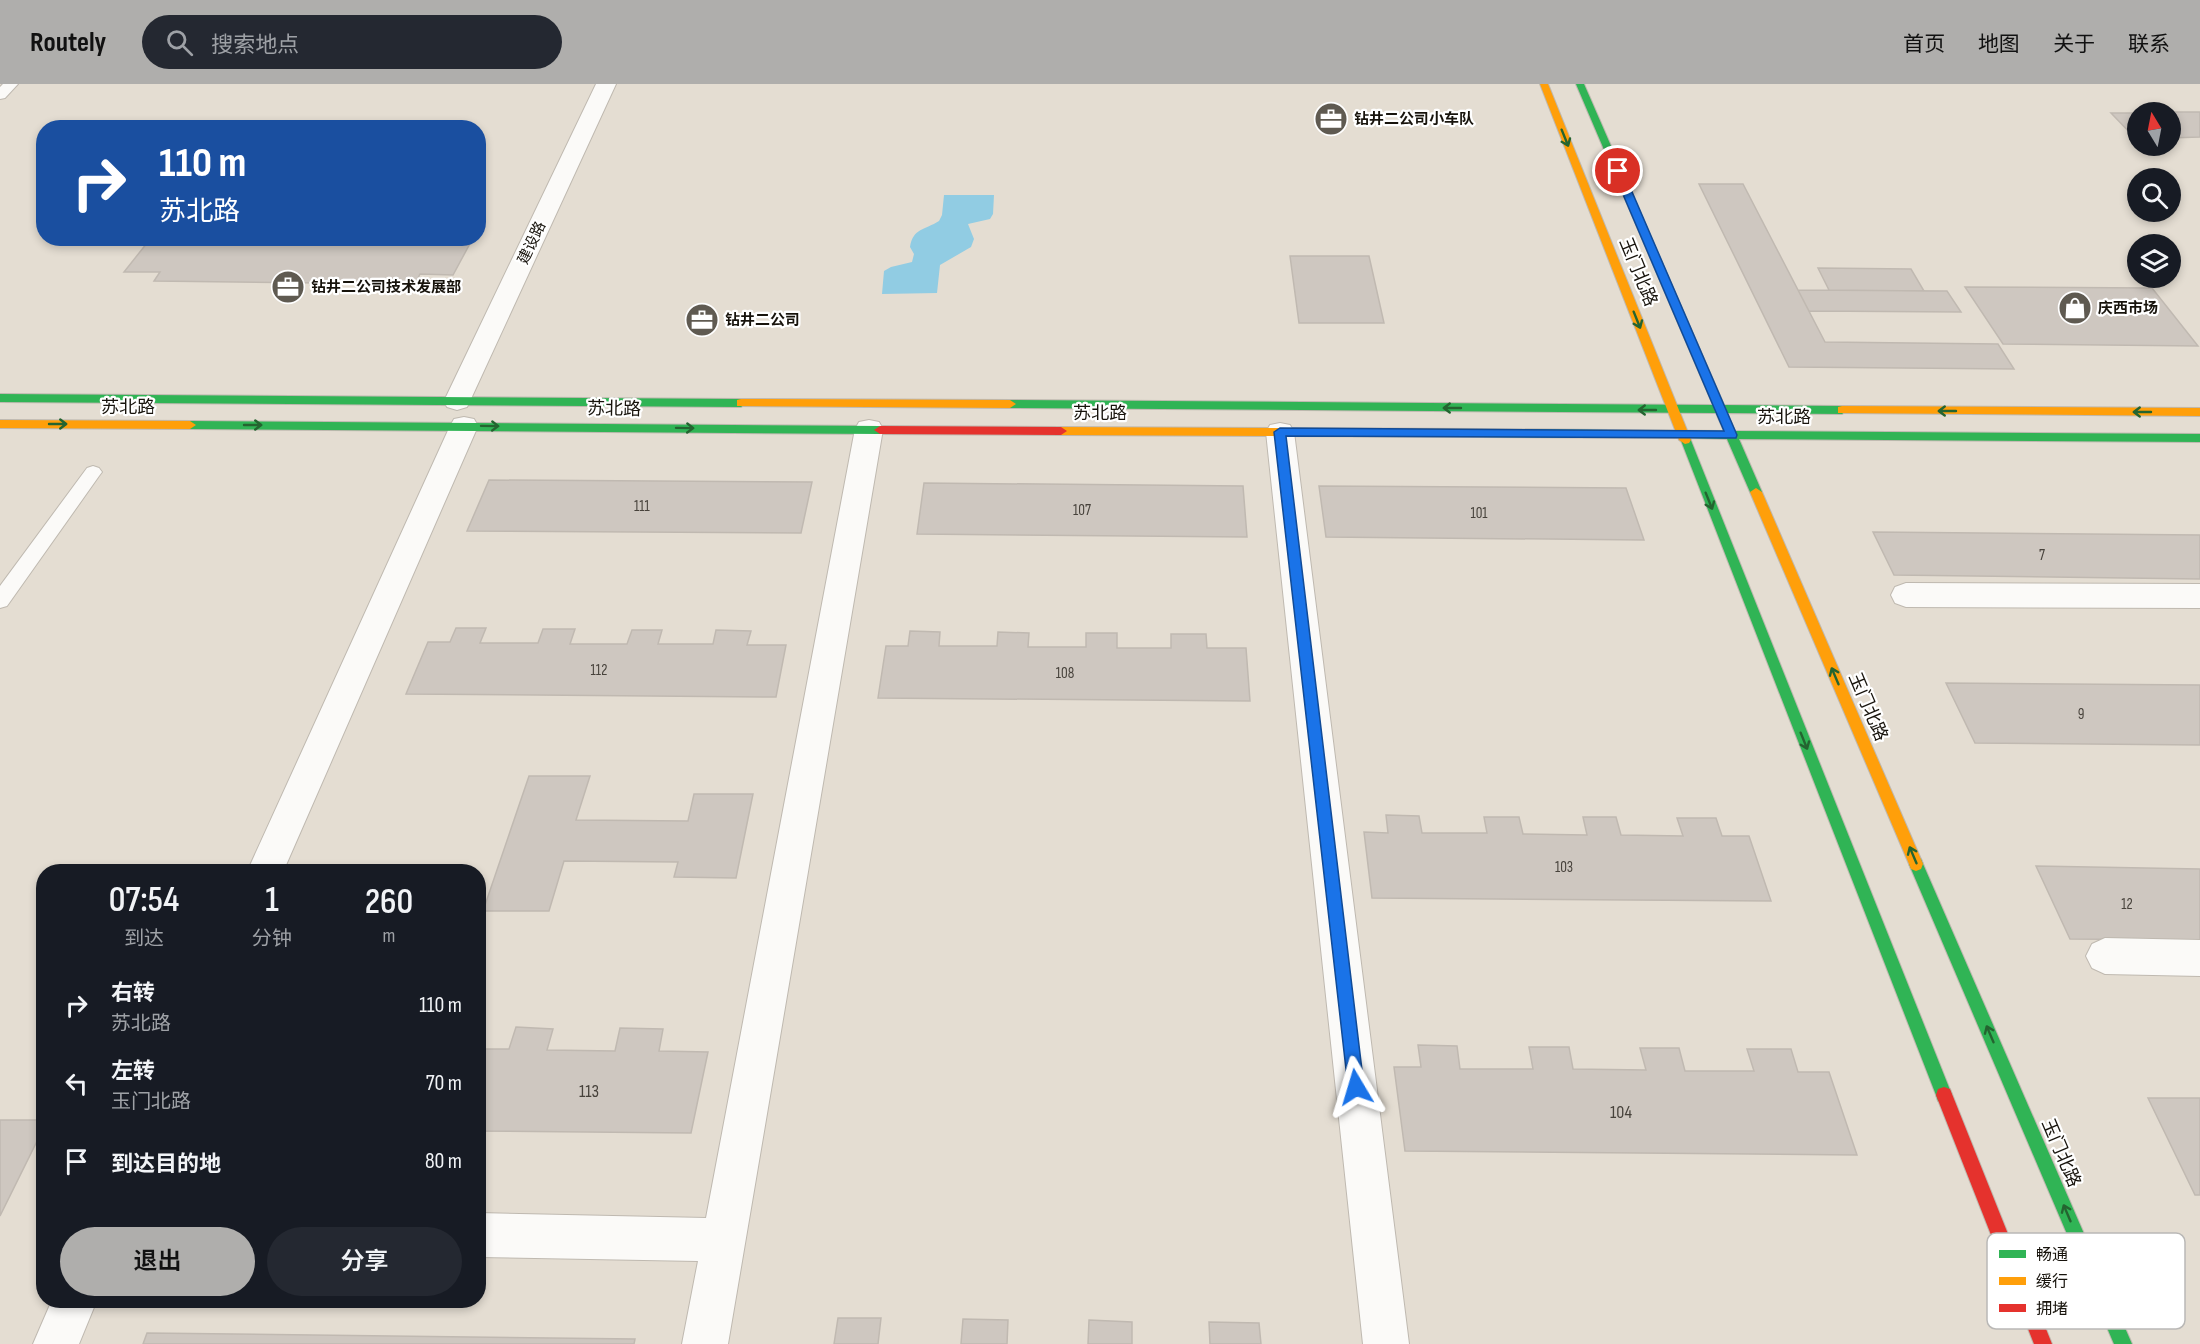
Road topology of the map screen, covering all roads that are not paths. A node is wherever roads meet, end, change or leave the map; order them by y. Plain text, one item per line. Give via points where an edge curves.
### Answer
1 (11, 84) edge
2 (606, 84) edge
3 (1544, 84) edge
4 (1580, 84) edge
5 (0, 94) edge
6 (0, 398) edge
7 (1673, 410) junction
8 (1721, 410) junction
9 (2200, 412) edge
10 (460, 414) junction
11 (0, 424) edge
12 (869, 429) junction
13 (1280, 432) junction
14 (1683, 434) junction
15 (1732, 435) junction
16 (2200, 438) edge
17 (93, 472) dead end
18 (1906, 595) dead end
19 (2200, 596) edge
20 (0, 601) edge
21 (269, 864) edge
22 (2105, 956) dead end
23 (2200, 958) edge
24 (1999, 1233) edge
25 (2075, 1233) edge
26 (486, 1235) edge
27 (723, 1240) junction
28 (72, 1308) edge
29 (2037, 1329) edge
30 (2117, 1329) edge
31 (56, 1344) edge
32 (705, 1344) edge
33 (1386, 1344) edge
34 (2043, 1344) edge
35 (2123, 1344) edge

1 - 5 lane
2 - 10 street, 建设路
3 -> 7 street, 玉门北路
4 - 8 street, 玉门北路
6 - 10 street, 苏北路
7 - 8 street, 苏北路
7 -> 10 street, 苏北路
7 - 14 street, 玉门北路
9 -> 8 street, 苏北路
8 - 15 street, 玉门北路
11 -> 10 street, 苏北路
10 -> 12 street, 苏北路
10 - 21 street, 建设路
12 - 13 street, 苏北路
12 - 27 street
13 - 14 street, 苏北路
13 - 33 street
14 - 15 street, 苏北路
14 -> 24 street, 玉门北路
15 - 16 street, 苏北路
25 -> 15 street, 玉门北路
17 - 20 lane
18 - 19 street
22 - 23 street
26 - 27 street
27 - 32 street
28 - 31 street
29 -> 34 street, 玉门北路
35 -> 30 street, 玉门北路

